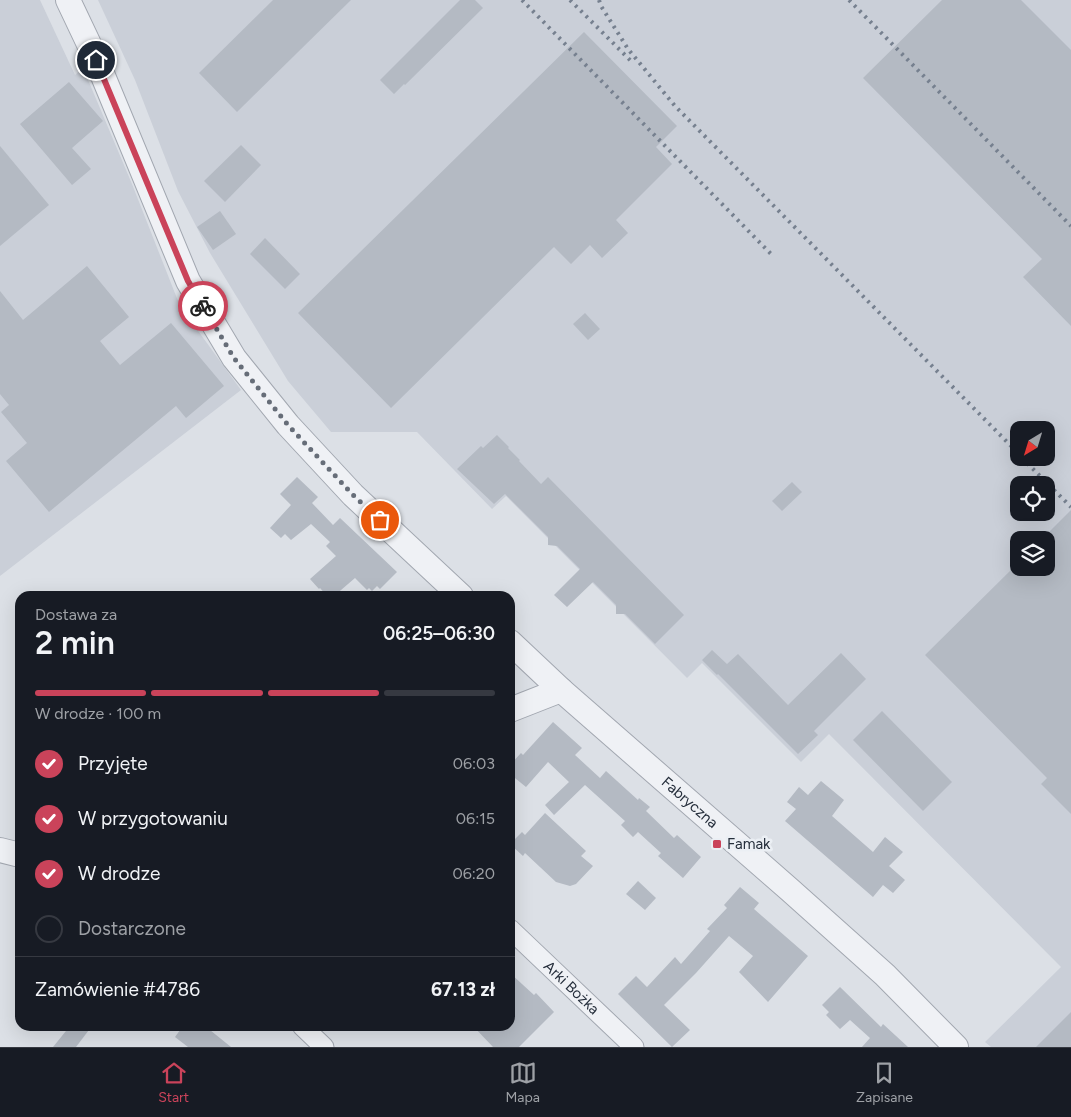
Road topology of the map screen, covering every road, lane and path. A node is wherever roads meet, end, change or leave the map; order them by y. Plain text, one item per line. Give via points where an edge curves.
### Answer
1 (68, 0) edge
2 (456, 591) edge
3 (515, 647) edge
4 (561, 690) junction
5 (515, 708) edge
6 (0, 850) edge
7 (15, 854) edge
8 (515, 934) edge
9 (307, 1031) edge
10 (324, 1047) edge
11 (634, 1047) edge
12 (956, 1047) edge

1 - 2 street via 188,281 234,358 288,425 353,495
3 - 4 street, Fabryczna
4 - 5 street
4 - 12 street, Fabryczna via 885,975
6 - 7 street
8 - 11 street, Arki Bożka
9 - 10 street

